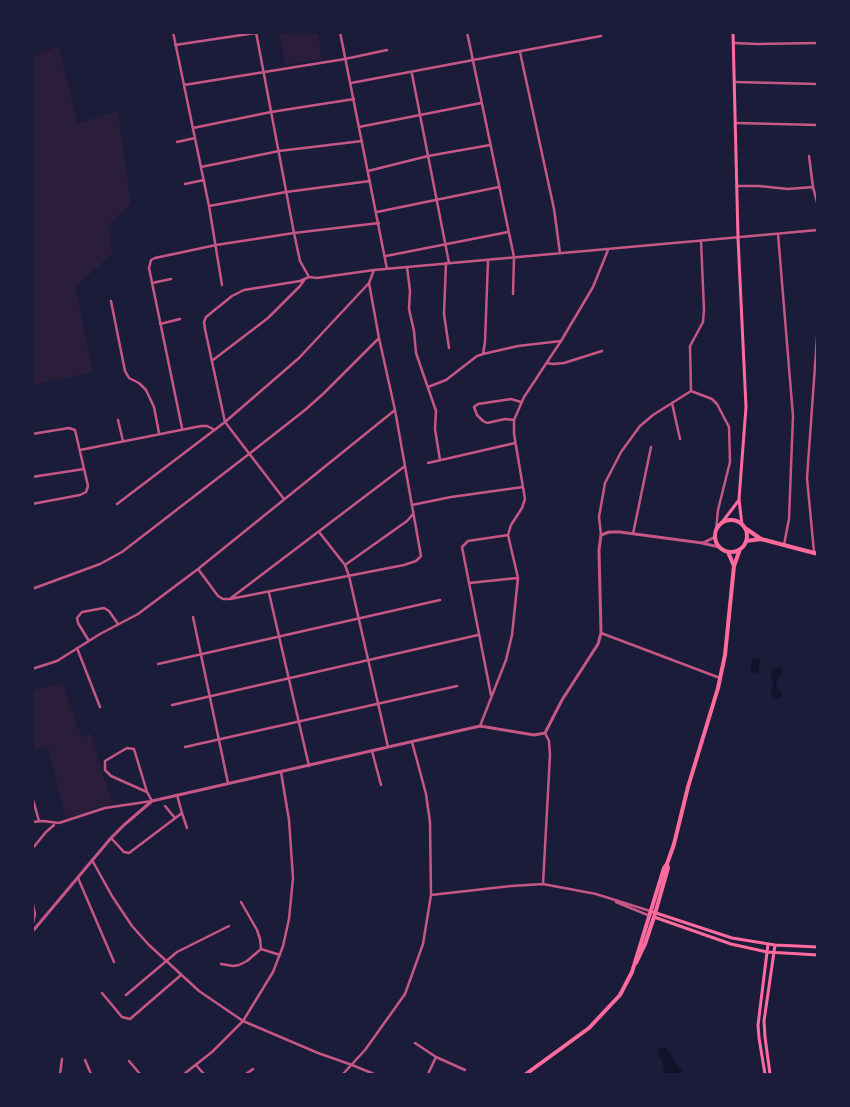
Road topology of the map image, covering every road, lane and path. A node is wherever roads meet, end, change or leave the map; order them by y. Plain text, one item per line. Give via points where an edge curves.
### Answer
1 (173, 32) edge
2 (340, 32) edge
3 (467, 32) edge
4 (733, 32) edge
5 (256, 33) edge
6 (602, 36) dead end
7 (734, 43) junction
8 (818, 43) edge
9 (175, 46) junction
10 (387, 50) dead end
11 (520, 52) junction
12 (346, 59) junction
13 (473, 60) junction
14 (264, 72) junction
15 (412, 73) junction
16 (734, 82) junction
17 (351, 83) junction
18 (818, 84) edge
19 (184, 85) junction
20 (354, 99) junction
21 (482, 103) junction
22 (271, 112) junction
23 (420, 115) junction
24 (736, 123) junction
25 (818, 125) edge
26 (359, 127) junction
27 (193, 128) junction
28 (195, 138) junction
29 (362, 141) junction
30 (177, 142) dead end
31 (490, 145) junction
32 (279, 152) junction
33 (428, 156) junction
34 (809, 156) dead end
35 (201, 167) junction
36 (368, 171) junction
37 (204, 180) junction
38 (370, 181) junction
39 (185, 184) dead end
40 (737, 186) junction
41 (499, 187) junction
42 (813, 187) junction
43 (286, 192) junction
44 (437, 201) junction
45 (209, 206) junction
46 (818, 206) edge
47 (377, 212) junction
48 (379, 223) junction
49 (818, 230) edge
50 (508, 232) junction
51 (294, 233) junction
52 (778, 234) junction
53 (738, 238) junction
54 (701, 241) junction
55 (445, 244) junction
56 (216, 245) junction
57 (608, 249) junction
58 (560, 254) junction
59 (386, 256) junction
60 (514, 258) junction
61 (488, 260) junction
62 (447, 264) junction
63 (407, 267) junction
64 (387, 269) junction
65 (374, 270) junction
66 (307, 278) junction
67 (171, 279) dead end
68 (152, 283) junction
69 (369, 283) junction
70 (222, 285) dead end
71 (513, 294) dead end
72 (111, 301) dead end
73 (180, 320) dead end
74 (160, 324) junction
75 (818, 324) edge
76 (379, 338) junction
77 (561, 341) junction
78 (448, 348) dead end
79 (602, 351) dead end
80 (483, 354) junction
81 (213, 360) junction
82 (547, 363) junction
83 (428, 387) junction
84 (813, 388) junction
85 (818, 388) edge
86 (691, 391) junction
87 (521, 402) junction
88 (672, 403) junction
89 (395, 410) junction
90 (118, 420) dead end
91 (514, 420) junction
92 (225, 422) junction
93 (182, 428) junction
94 (215, 430) junction
95 (159, 433) junction
96 (32, 434) edge
97 (680, 439) dead end
98 (123, 441) junction
99 (515, 443) junction
100 (650, 447) dead end
101 (80, 450) junction
102 (249, 454) junction
103 (440, 460) junction
104 (428, 463) dead end
105 (405, 466) junction
106 (84, 469) junction
107 (32, 478) edge
108 (523, 487) junction
109 (284, 499) junction
110 (739, 499) junction
111 (32, 504) edge
112 (117, 504) dead end
113 (412, 505) junction
114 (413, 512) junction
115 (720, 525) junction
116 (743, 526) junction
117 (716, 530) junction
118 (319, 532) junction
119 (601, 534) junction
120 (633, 534) junction
121 (508, 535) junction
122 (715, 536) junction
123 (761, 539) junction
124 (746, 541) junction
125 (702, 543) junction
126 (784, 545) junction
127 (719, 547) junction
128 (740, 549) junction
129 (728, 552) junction
130 (816, 554) edge
131 (345, 565) junction
132 (734, 566) junction
133 (198, 569) junction
134 (349, 576) junction
135 (518, 578) junction
136 (469, 583) junction
137 (32, 589) edge
138 (269, 593) junction
139 (230, 599) junction
140 (440, 600) dead end
141 (192, 617) dead end
142 (359, 618) junction
143 (118, 624) junction
144 (601, 633) junction
145 (478, 635) junction
146 (279, 637) junction
147 (89, 641) junction
148 (77, 648) junction
149 (201, 654) junction
150 (369, 661) junction
151 (158, 664) dead end
152 (32, 669) edge
153 (720, 678) junction
154 (289, 679) junction
155 (457, 686) dead end
156 (210, 696) junction
157 (491, 697) junction
158 (378, 703) junction
159 (172, 704) dead end
160 (100, 707) dead end
161 (299, 721) junction
162 (480, 726) junction
163 (545, 734) junction
164 (219, 740) junction
165 (412, 742) junction
166 (185, 747) dead end
167 (388, 748) junction
168 (372, 751) junction
169 (309, 766) junction
170 (282, 772) junction
171 (228, 784) junction
172 (381, 785) dead end
173 (147, 792) junction
174 (177, 795) junction
175 (32, 796) edge
176 (152, 801) junction
177 (165, 806) dead end
178 (182, 812) junction
179 (174, 818) junction
180 (40, 821) junction
181 (32, 822) edge
182 (56, 824) junction
183 (187, 828) dead end
184 (111, 838) junction
185 (32, 849) edge
186 (92, 860) junction
187 (78, 877) junction
188 (543, 884) junction
189 (431, 895) junction
190 (32, 900) edge
191 (241, 902) dead end
192 (653, 914) junction
193 (229, 926) dead end
194 (32, 927) edge
195 (32, 932) edge
196 (768, 944) junction
197 (775, 945) junction
198 (818, 947) edge
199 (261, 949) junction
200 (767, 952) junction
201 (774, 952) junction
202 (280, 955) junction
203 (818, 955) edge
204 (166, 961) junction
205 (114, 962) dead end
206 (222, 964) dead end
207 (181, 975) junction
208 (102, 992) dead end
209 (126, 994) dead end
210 (243, 1021) junction
211 (415, 1043) dead end
212 (766, 1045) junction
213 (760, 1046) junction
214 (436, 1057) junction
215 (62, 1058) dead end
216 (85, 1060) dead end
217 (129, 1062) dead end
218 (196, 1065) junction
219 (352, 1065) junction
220 (253, 1069) dead end
221 (465, 1070) dead end
222 (60, 1074) edge
223 (90, 1074) edge
224 (140, 1074) edge
225 (184, 1074) edge
226 (204, 1074) edge
227 (246, 1074) edge
228 (343, 1074) edge
229 (374, 1074) edge
230 (428, 1074) edge
231 (526, 1074) edge
232 (765, 1074) edge
233 (770, 1074) edge

1 - 9 street
2 - 12 street
3 - 13 street
4 - 7 main road
5 - 9 street
5 - 14 street
6 - 11 street
7 - 8 street
7 - 16 main road
9 - 19 street
10 - 12 street
11 - 13 street
11 - 58 street via 554,209
12 - 14 street
12 - 17 street
13 - 15 street
13 - 21 street
14 - 19 street
14 - 22 street
15 - 17 street
15 - 23 street
16 - 18 street
16 - 24 main road
17 - 20 street
19 - 27 street
20 - 22 street
20 - 26 street
21 - 23 street
21 - 31 street
22 - 27 street
22 - 32 street
23 - 26 street
23 - 33 street
24 - 25 street
24 - 40 main road
26 - 29 street
27 - 28 street
28 - 30 street
28 - 35 street
29 - 32 street
29 - 36 street
31 - 33 street
31 - 41 street
32 - 35 street
32 - 43 street
33 - 36 street
33 - 44 street
34 - 42 street
35 - 37 street
36 - 38 street
37 - 39 street
37 - 45 street
38 - 43 street
38 - 47 street
40 - 42 street
40 - 53 main road
41 - 44 street
41 - 50 street
42 - 46 street
43 - 45 street
43 - 51 street
44 - 47 street
44 - 55 street
45 - 56 street
47 - 48 street
48 - 51 street
48 - 59 street
49 - 52 street
50 - 55 street
50 - 60 street
51 - 56 street
51 - 66 street
52 - 53 street
52 - 126 street via 793,416 789,520
53 - 54 street
53 - 110 main road via 746,407
54 - 57 street
54 - 86 street via 704,310 703,322 690,346
55 - 59 street
55 - 62 street
56 - 68 street via 155,258 149,263
56 - 70 street
57 - 58 street
57 - 77 street via 593,287
58 - 60 street
59 - 64 street
60 - 61 street
60 - 71 street
61 - 62 street
61 - 80 street
62 - 63 street
62 - 78 street via 444,314
63 - 64 street
63 - 83 street via 416,353
64 - 65 street
65 - 66 street
65 - 69 street
66 - 81 street via 268,318
66 - 81 street via 244,290 212,311 204,322
67 - 68 street
68 - 74 street
69 - 76 street
69 - 92 street via 299,358
72 - 95 street via 125,371 146,390 154,407
73 - 74 street
74 - 93 street
75 - 84 street
76 - 89 street
76 - 102 street via 323,394
77 - 80 street
77 - 82 street
79 - 82 street via 564,363
80 - 83 street via 446,380
81 - 92 street
82 - 87 street
83 - 103 street via 436,411
84 - 85 street
84 - 130 street via 807,478
86 - 88 street
86 - 117 street via 712,399 729,427 730,462
87 - 91 street
87 - 91 street via 509,399 474,406 483,422
88 - 97 street
88 - 119 street via 640,426 621,452 605,483 599,517
89 - 105 street
89 - 109 street
90 - 98 street
91 - 99 street
92 - 94 street
92 - 102 street
93 - 94 street via 207,426
93 - 95 street
94 - 112 street
95 - 98 street
96 - 101 street via 73,429
98 - 101 street
99 - 103 street
99 - 108 street
100 - 120 street
101 - 106 street
102 - 109 street
102 - 137 street via 116,555
103 - 104 street
105 - 113 street
105 - 118 street
106 - 107 street
106 - 111 street via 88,486 84,494
108 - 113 street
108 - 121 street via 524,503
109 - 133 street
110 - 115 main road
110 - 116 main road
113 - 114 street
114 - 131 street via 407,521
114 - 134 street via 421,556 404,566
115 - 116 main road via 730,520
115 - 117 main road
116 - 123 main road
116 - 124 main road
117 - 122 main road
118 - 131 street
118 - 139 street
119 - 120 street
119 - 144 street
120 - 125 street
121 - 135 street
121 - 136 street via 468,540 462,544
122 - 125 street
122 - 127 main road
123 - 124 main road
123 - 126 main road
124 - 128 main road
125 - 127 street
126 - 130 main road
127 - 129 main road
128 - 129 main road
128 - 132 main road
129 - 132 main road
131 - 134 street
132 - 153 main road
133 - 139 street via 218,596
133 - 143 street via 138,614
134 - 138 street
134 - 142 street
135 - 136 street
135 - 157 street via 509,650
136 - 145 street
138 - 139 street
138 - 146 street
140 - 142 street
141 - 149 street
142 - 146 street
142 - 150 street
143 - 147 street
143 - 147 street via 104,608 82,612 77,618 78,623
144 - 153 street
144 - 163 street via 595,651 564,697
145 - 150 street
145 - 157 street
146 - 149 street
146 - 154 street
147 - 148 street
148 - 152 street via 57,661
148 - 160 street
149 - 151 street
149 - 156 street
150 - 154 street
150 - 158 street
153 - 192 main road
154 - 156 street
154 - 161 street
155 - 158 street
156 - 159 street
156 - 164 street
157 - 162 street
158 - 161 street
158 - 167 street
161 - 164 street
161 - 169 street
162 - 163 street
162 - 165 street
163 - 188 street via 550,755
164 - 166 street
164 - 171 street
165 - 167 street
165 - 189 street via 430,812
167 - 168 street
168 - 169 street
168 - 172 street
169 - 170 street
170 - 171 street
170 - 202 street via 293,878 289,919
171 - 174 street
173 - 173 street via 134,749 127,748 105,761 105,770 111,776
173 - 176 street
174 - 176 street
174 - 178 street
175 - 180 street
176 - 182 street via 97,810
176 - 184 street
177 - 179 street
178 - 179 street
178 - 183 street
179 - 184 street via 129,852 124,852
180 - 181 street
180 - 182 street
182 - 185 street
184 - 186 street
186 - 187 street
186 - 204 street via 132,926
187 - 195 street
187 - 205 street
188 - 189 street
188 - 192 street via 596,894
189 - 219 street via 423,944 406,994
190 - 194 street via 35,914
191 - 199 street via 257,930
192 - 196 main road via 732,938
192 - 200 main road via 731,944
192 - 231 main road via 642,951 620,995 589,1028
193 - 204 street via 177,952
196 - 197 main road
196 - 200 main road
197 - 198 main road
197 - 201 main road
199 - 202 street
199 - 206 street via 239,965
200 - 201 main road
200 - 213 main road via 759,1014
201 - 203 main road
201 - 212 main road via 764,1021
202 - 210 street
204 - 207 street
204 - 209 street
207 - 208 street via 130,1020 122,1016
207 - 210 street
210 - 218 street
210 - 219 street
211 - 214 street
212 - 213 main road
212 - 233 main road
213 - 232 main road
214 - 221 street
214 - 230 street
215 - 222 street
216 - 223 street
217 - 224 street
218 - 225 street
218 - 226 street
219 - 228 street
219 - 229 street
220 - 227 street

